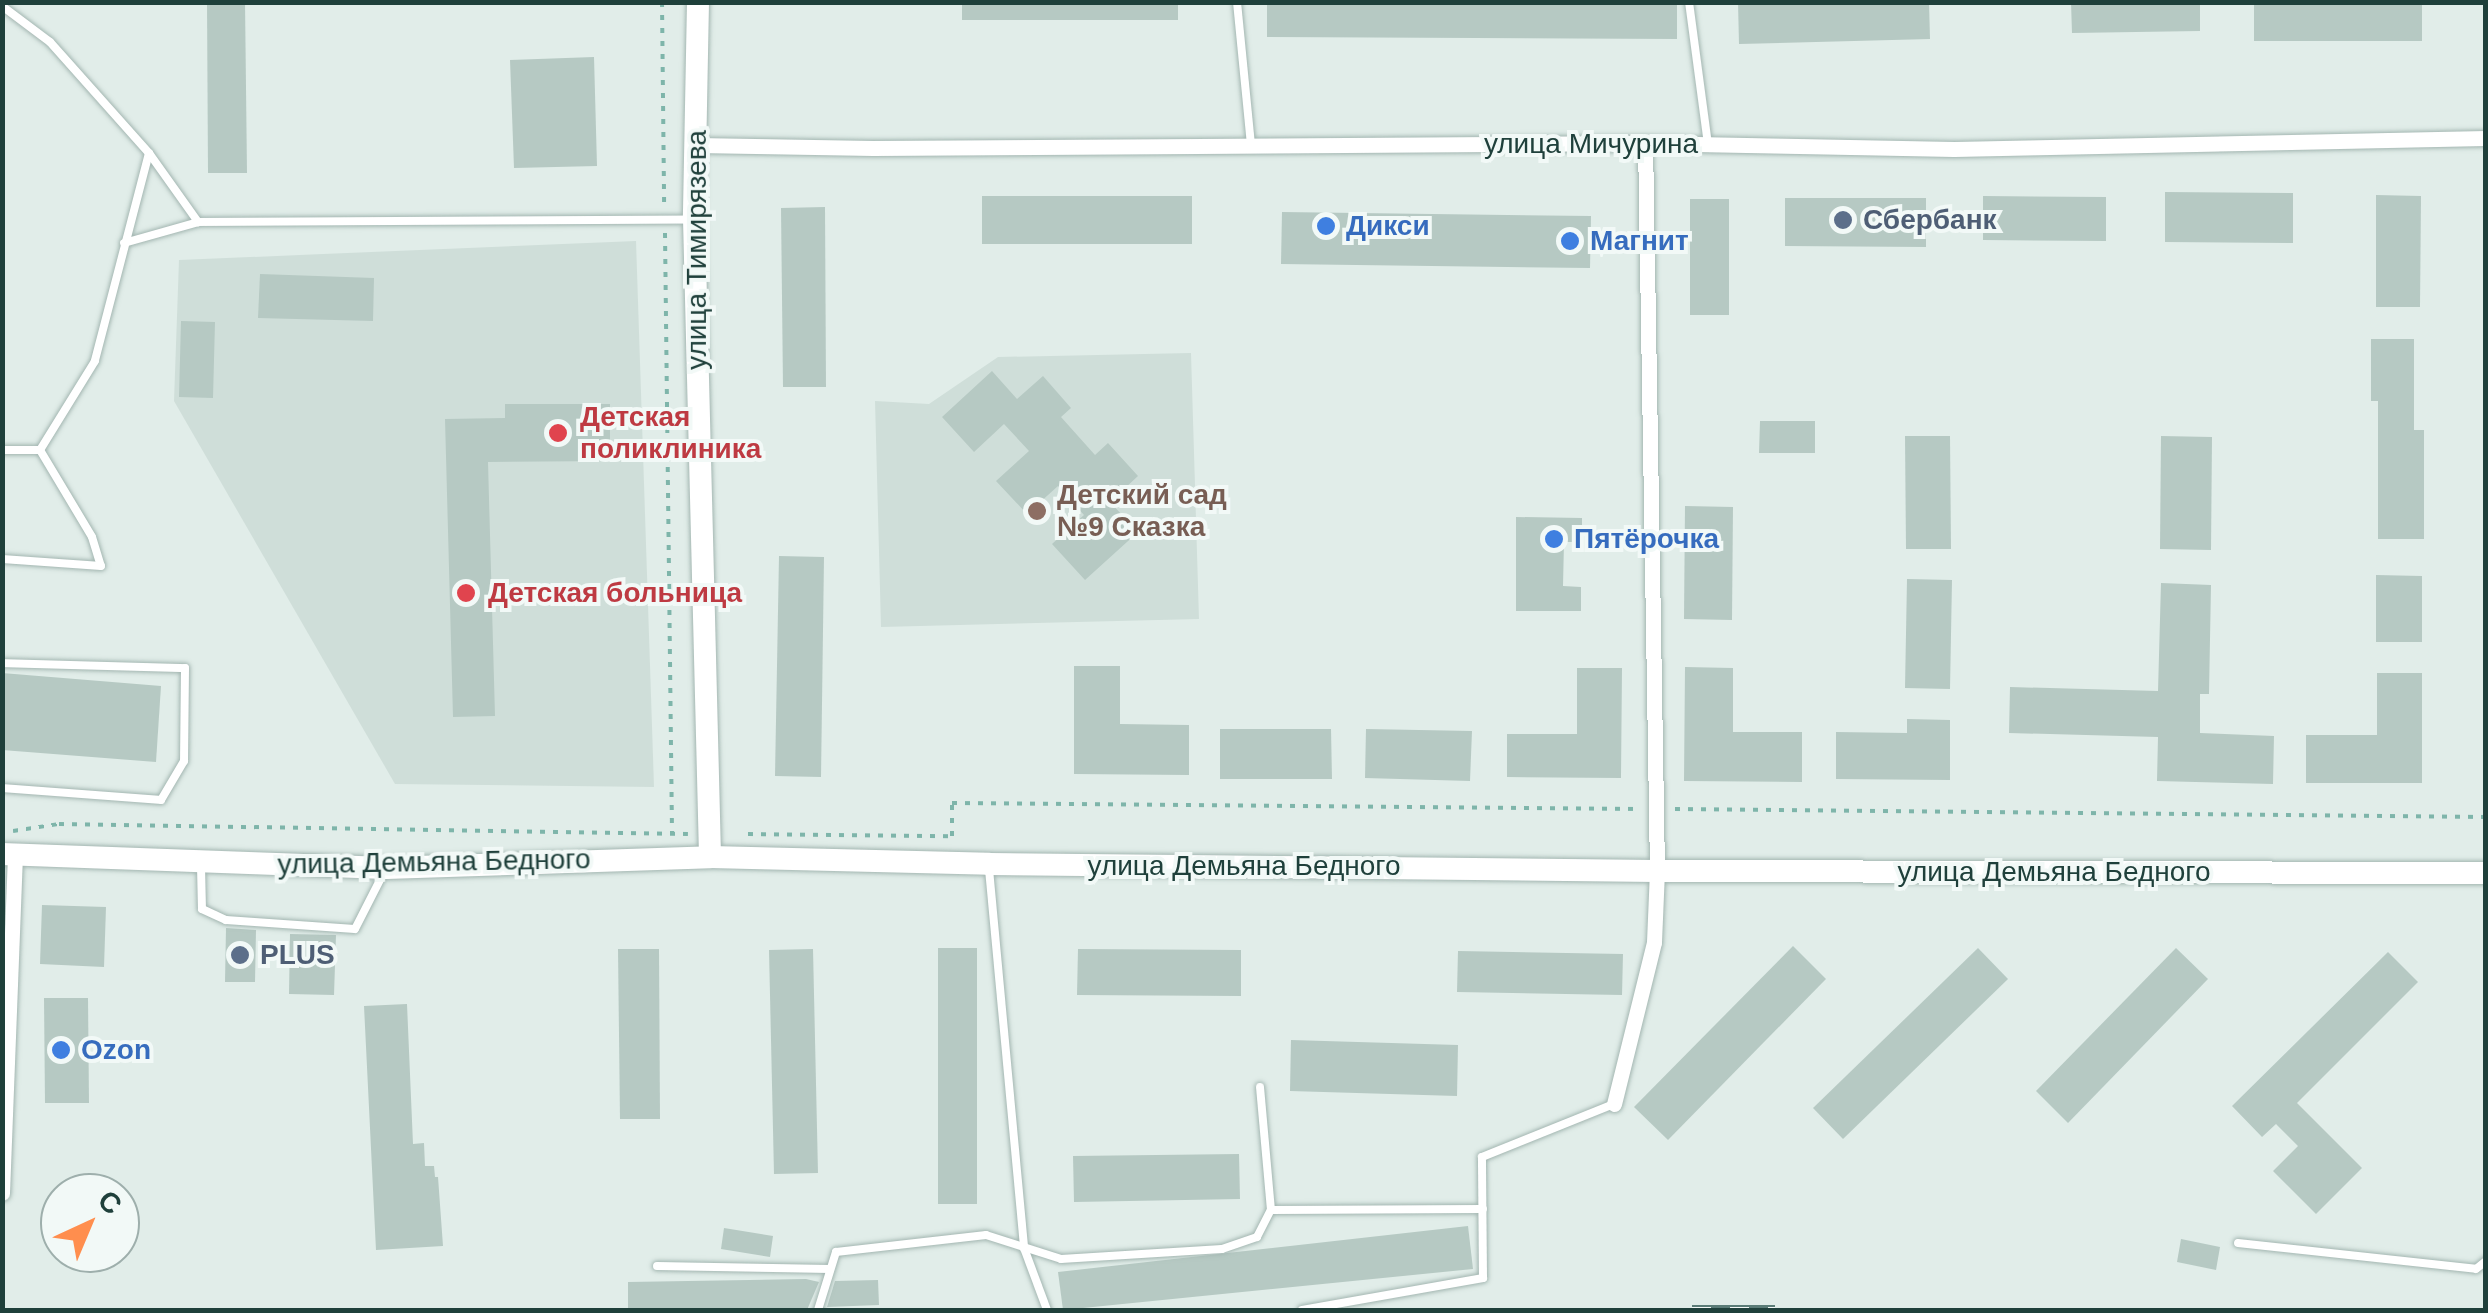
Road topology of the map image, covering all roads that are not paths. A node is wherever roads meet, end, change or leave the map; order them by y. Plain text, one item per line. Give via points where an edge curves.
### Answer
1 (698, 2) edge
2 (1237, 2) edge
3 (1689, 2) edge
4 (2, 6) edge
5 (2486, 138) edge
6 (1645, 143) junction
7 (1708, 144) junction
8 (696, 145) junction
9 (1251, 146) junction
10 (149, 153) junction
11 (694, 219) junction
12 (198, 222) junction
13 (124, 243) junction
14 (2, 450) edge
15 (40, 450) junction
16 (2, 559) edge
17 (2, 663) edge
18 (2, 788) edge
19 (710, 845) junction
20 (8, 854) edge
21 (201, 861) junction
22 (989, 864) junction
23 (386, 868) junction
24 (1658, 871) junction
25 (2486, 872) edge
26 (1260, 1087) dead end
27 (1614, 1104) joint
28 (2, 1193) edge
29 (1483, 1209) junction
30 (1271, 1210) junction
31 (2238, 1243) dead end
32 (1024, 1248) junction
33 (2486, 1261) edge
34 (658, 1266) dead end
35 (830, 1269) junction
36 (818, 1310) edge
37 (1047, 1310) edge
38 (1302, 1310) edge

1 - 8 main road, улица Тимирязева
2 - 9 lane
3 - 7 lane
4 - 10 lane via 50,42
5 - 7 street, улица Мичурина via 1954,149
6 - 7 street, улица Мичурина
6 - 9 street, улица Мичурина
6 - 24 street
8 - 9 street, улица Мичурина
8 - 11 main road, улица Тимирязева
10 - 12 lane
10 - 13 lane
11 - 12 lane
11 - 19 main road, улица Тимирязева
12 - 13 lane
13 - 15 lane via 95,361
14 - 15 lane
15 - 16 lane via 92,537 101,566
17 - 18 lane via 184,668 184,761 161,800
19 - 22 main road, улица Демьяна Бедного
19 - 23 main road, улица Демьяна Бедного via 672,858
20 - 21 main road, улица Демьяна Бедного
20 - 28 street
21 - 23 main road, улица Демьяна Бедного
21 - 23 lane via 202,910 226,920 355,929
22 - 24 main road, улица Демьяна Бедного
22 - 32 lane
24 - 25 main road, улица Демьяна Бедного
24 - 27 street via 1654,942
26 - 30 lane
27 - 29 lane via 1482,1156
29 - 30 lane
29 - 38 lane via 1483,1278
30 - 32 lane via 1257,1236 1222,1249 1061,1260
31 - 33 lane via 2476,1268
32 - 35 lane via 986,1234 836,1252
32 - 37 lane
34 - 35 lane
35 - 36 lane

